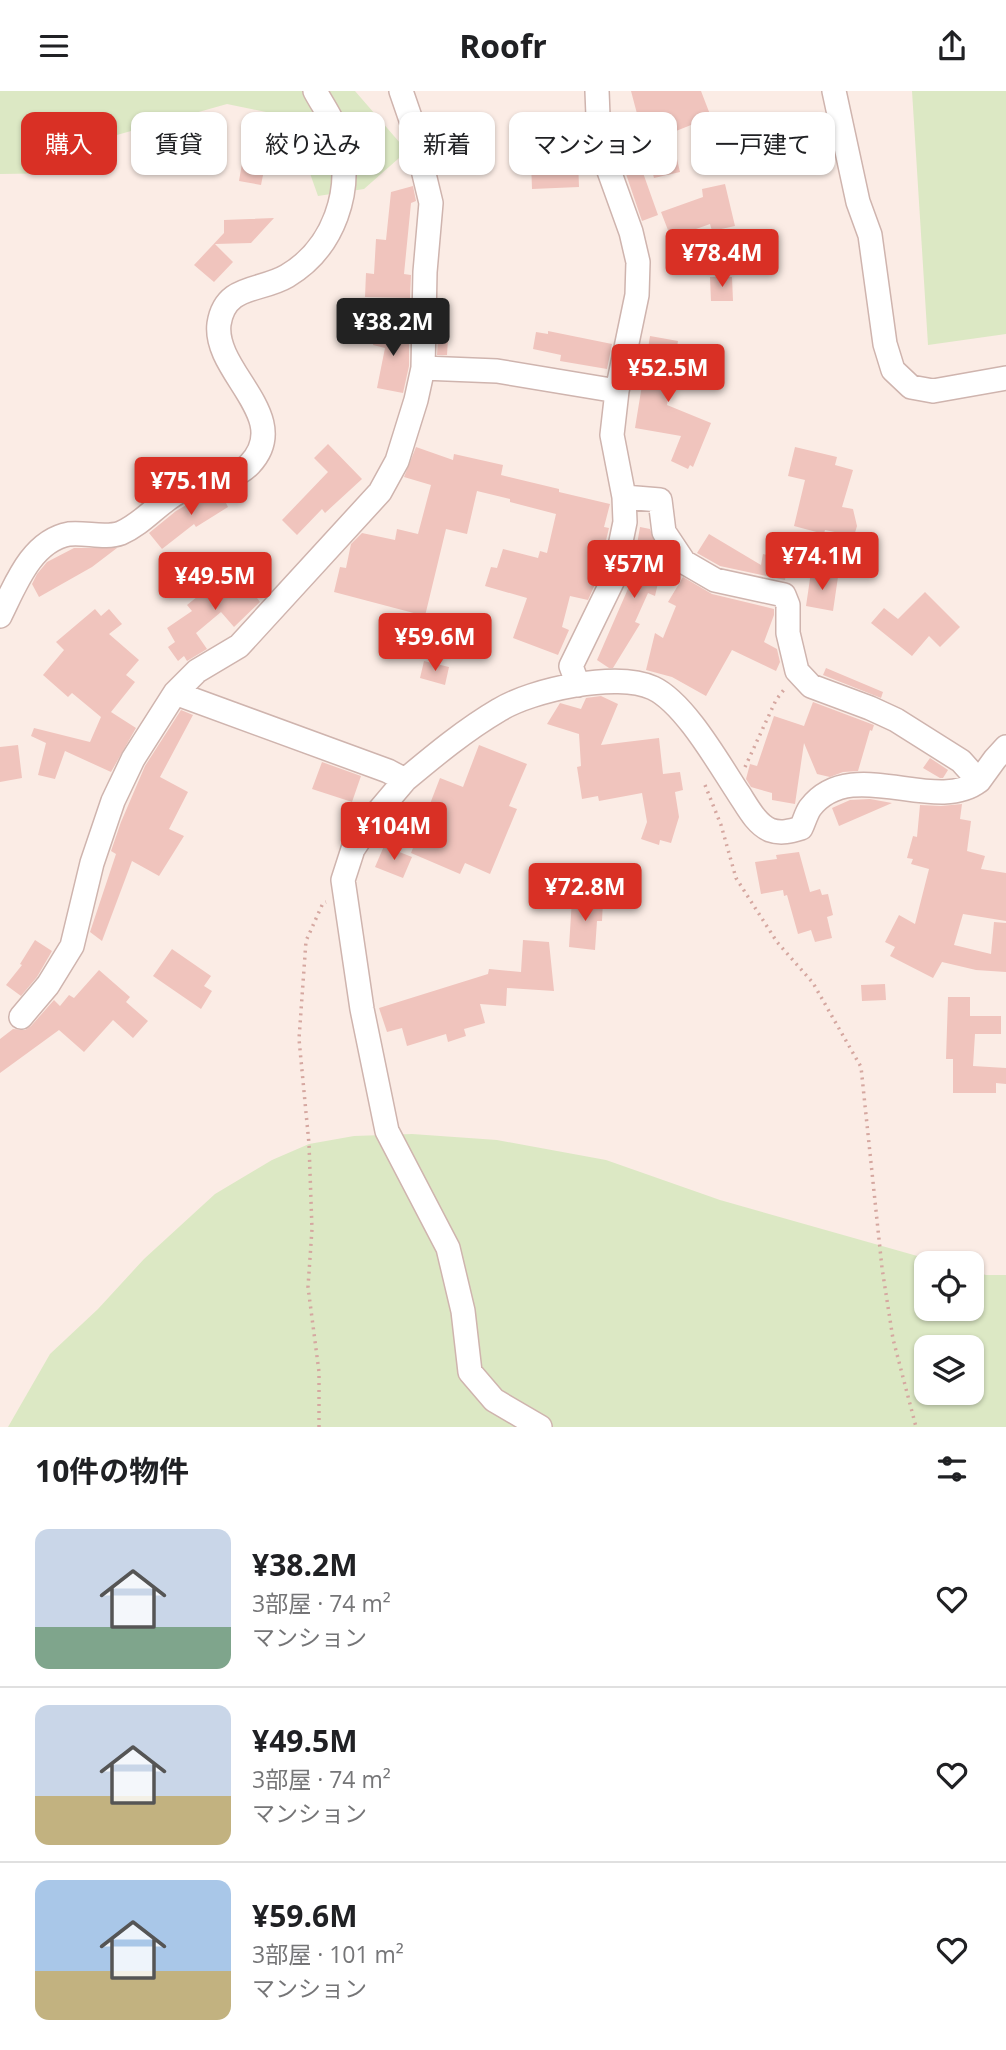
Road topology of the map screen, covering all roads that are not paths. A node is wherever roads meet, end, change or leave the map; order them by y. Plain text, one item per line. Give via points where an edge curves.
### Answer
1 (315, 91) edge
2 (401, 91) edge
3 (597, 91) edge
4 (834, 91) edge
5 (423, 368) junction
6 (1006, 377) edge
7 (617, 391) junction
8 (624, 497) junction
9 (0, 616) edge
10 (578, 685) junction
11 (176, 693) junction
12 (1006, 747) edge
13 (405, 780) junction
14 (979, 781) junction
15 (21, 1017) dead end
16 (540, 1427) edge

1 - 9 street via 339,135 345,167 344,192 329,235 310,260 286,277 232,296 219,325 220,346 257,408 264,431 260,449 250,464 234,475 182,490 128,530 113,536 67,534 47,543 17,580
2 - 5 street via 431,203
3 - 7 street via 604,157 638,262 637,295
4 - 6 street via 858,202 870,235 885,344 893,370 911,387 933,391
5 - 7 street via 497,371
5 - 11 street via 397,461 380,492 239,646 197,671
7 - 8 street via 612,435
8 - 10 street via 625,523 613,580 571,666
8 - 14 street via 660,500 664,532 684,562 715,580 784,595 797,671 811,686 896,720 961,761
10 - 13 street via 501,708
10 - 14 street via 631,682 653,688 672,701 754,817 768,829 786,832 801,828 810,809 842,788 864,783 952,790
11 - 13 street
11 - 15 street via 133,759 113,800 72,946
12 - 14 street
13 - 16 street via 353,849 343,880 362,1009 387,1131 449,1248 470,1372 494,1400

